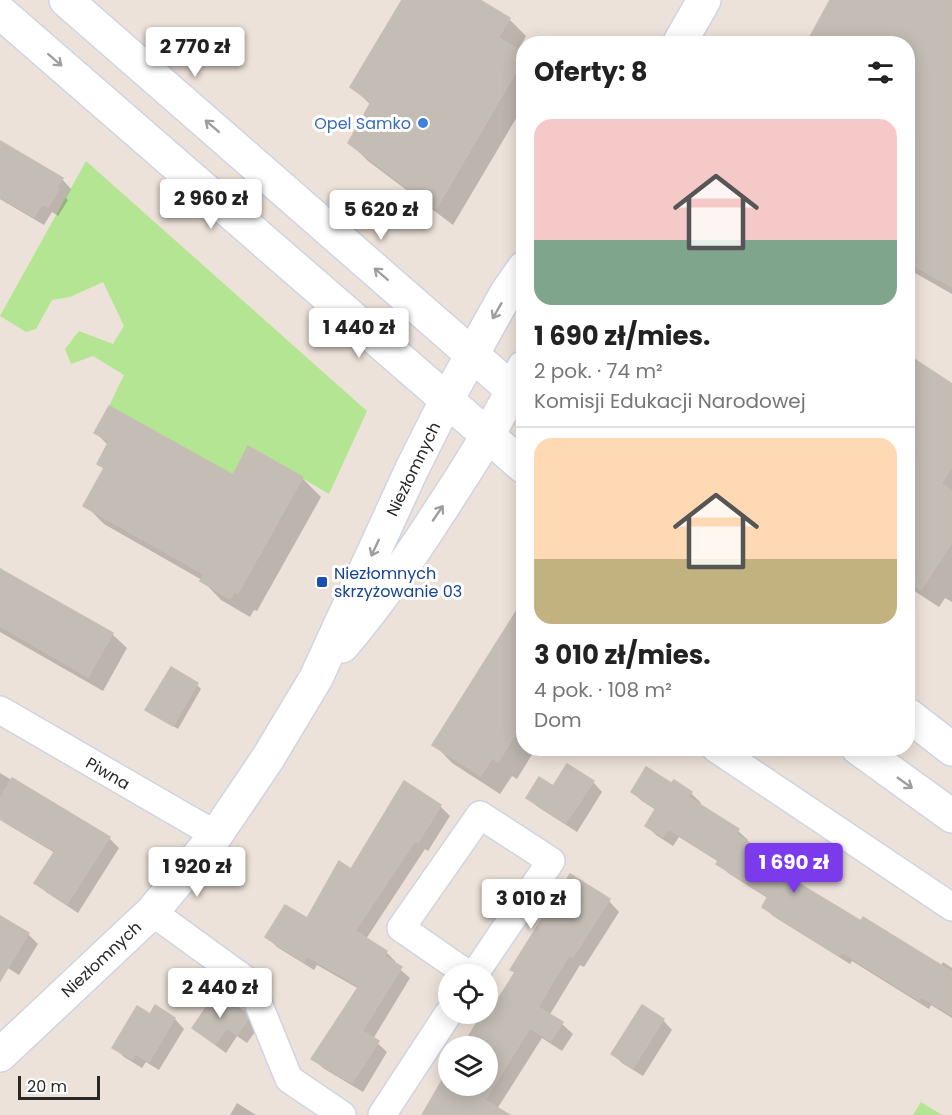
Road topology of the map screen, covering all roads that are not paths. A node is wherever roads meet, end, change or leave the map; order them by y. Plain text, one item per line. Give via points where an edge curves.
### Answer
1 (66, 0) edge
2 (704, 0) edge
3 (0, 12) edge
4 (684, 36) edge
5 (516, 280) edge
6 (472, 355) junction
7 (516, 383) edge
8 (516, 392) edge
9 (446, 400) junction
10 (488, 436) junction
11 (516, 460) edge
12 (316, 678) junction
13 (0, 710) edge
14 (915, 720) edge
15 (952, 749) edge
16 (727, 756) edge
17 (869, 756) edge
18 (952, 816) edge
19 (216, 835) junction
20 (952, 907) edge
21 (152, 912) junction
22 (453, 964) edge
23 (481, 964) edge
24 (441, 1024) edge
25 (0, 1054) edge
26 (342, 1115) edge
27 (382, 1115) edge

6 -> 1 main road
2 - 4 main road
3 -> 9 main road
5 -> 6 main road, Niezłomnych
6 - 7 main road
6 - 9 main road, Niezłomnych
8 - 10 main road, Niezłomnych
9 - 10 main road
9 -> 12 main road, Niezłomnych
10 - 11 main road
12 -> 10 main road, Niezłomnych via 374,609
12 - 19 main road, Niezłomnych
13 - 19 street, Piwna
14 - 15 main road
16 - 20 street
17 -> 18 main road
19 - 21 main road, Niezłomnych
21 - 25 main road, Niezłomnych
21 - 26 street via 250,983 289,1079
22 - 23 street via 401,928 480,815 551,861
24 - 27 street

